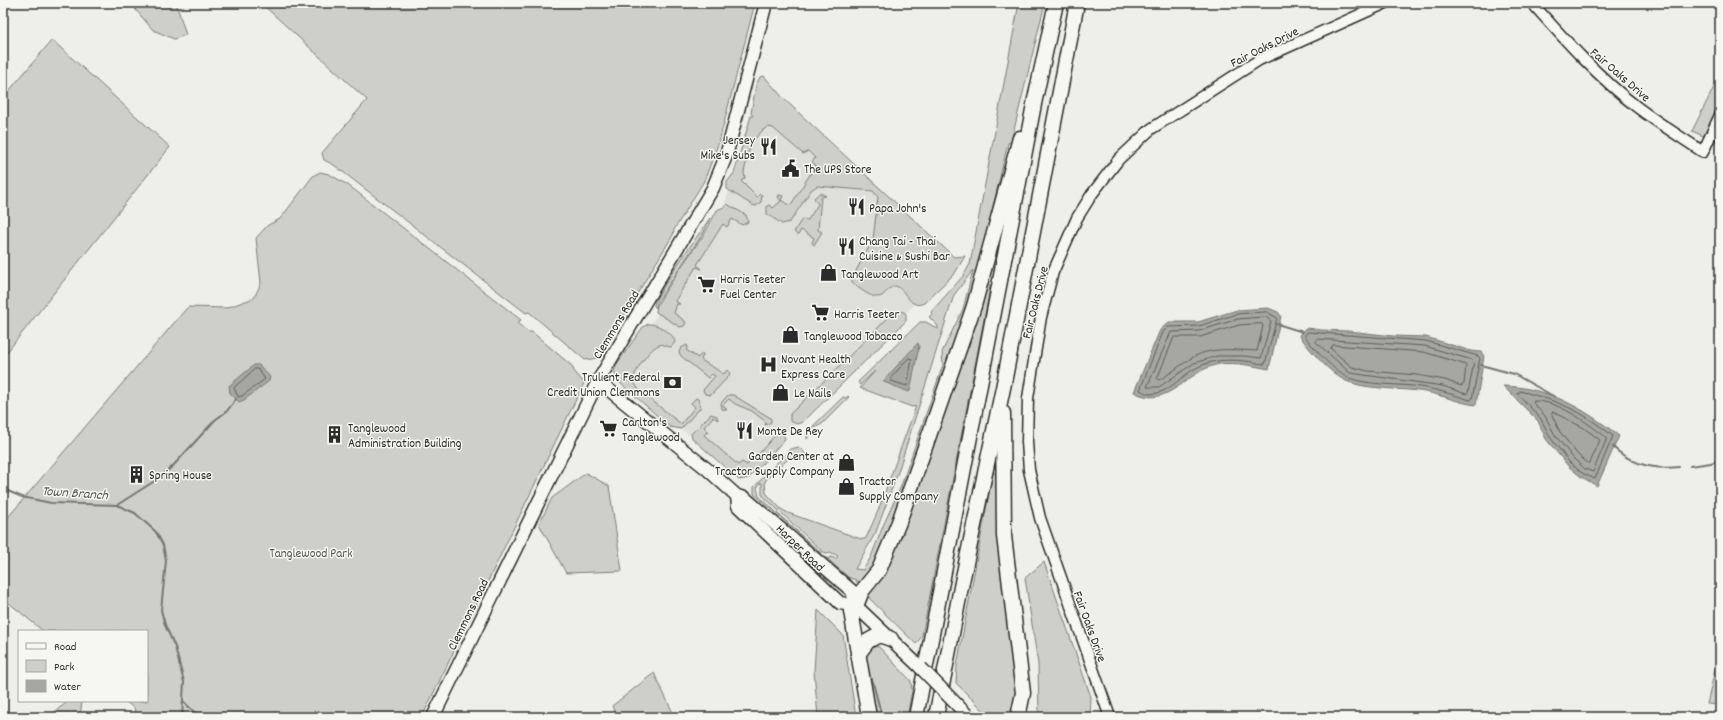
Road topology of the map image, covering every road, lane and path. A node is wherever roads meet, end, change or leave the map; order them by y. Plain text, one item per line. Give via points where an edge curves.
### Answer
1 (766, 3) edge
2 (1056, 3) edge
3 (1077, 3) edge
4 (1386, 3) edge
5 (1532, 3) edge
6 (1035, 99) junction
7 (1720, 115) edge
8 (598, 381) junction
9 (1003, 388) junction
10 (737, 496) junction
11 (856, 606) junction
12 (896, 644) junction
13 (858, 653) junction
14 (433, 717) edge
15 (869, 717) edge
16 (916, 717) edge
17 (936, 717) edge
18 (969, 717) edge
19 (1018, 717) edge
20 (1110, 717) edge

1 - 8 main road, Clemmons Road via 728,149 713,188
2 - 6 highway
3 - 9 highway
4 - 20 street, Fair Oaks Drive via 1259,60 1152,129 1119,159 1092,194 1077,218 1053,272 1041,317 1028,398 1029,470 1040,518
5 - 7 street, Fair Oaks Drive via 1598,73 1636,106 1703,152
6 - 11 highway via 1025,117 969,320 899,522 884,560 862,591
6 - 16 highway
8 - 10 main road, Harper Road
8 - 14 main road, Clemmons Road
9 - 17 highway via 963,574
9 - 19 highway via 1004,536 1008,585 1021,668 1022,693
10 - 11 main road, Harper Road via 745,498 852,591
10 - 11 main road, Harper Road via 738,506 840,603
11 - 12 main road, Harper Road
11 - 13 highway via 851,611 851,617
12 - 13 highway via 879,635 868,641
12 - 18 main road, Harper Road, bridge
13 - 15 highway

